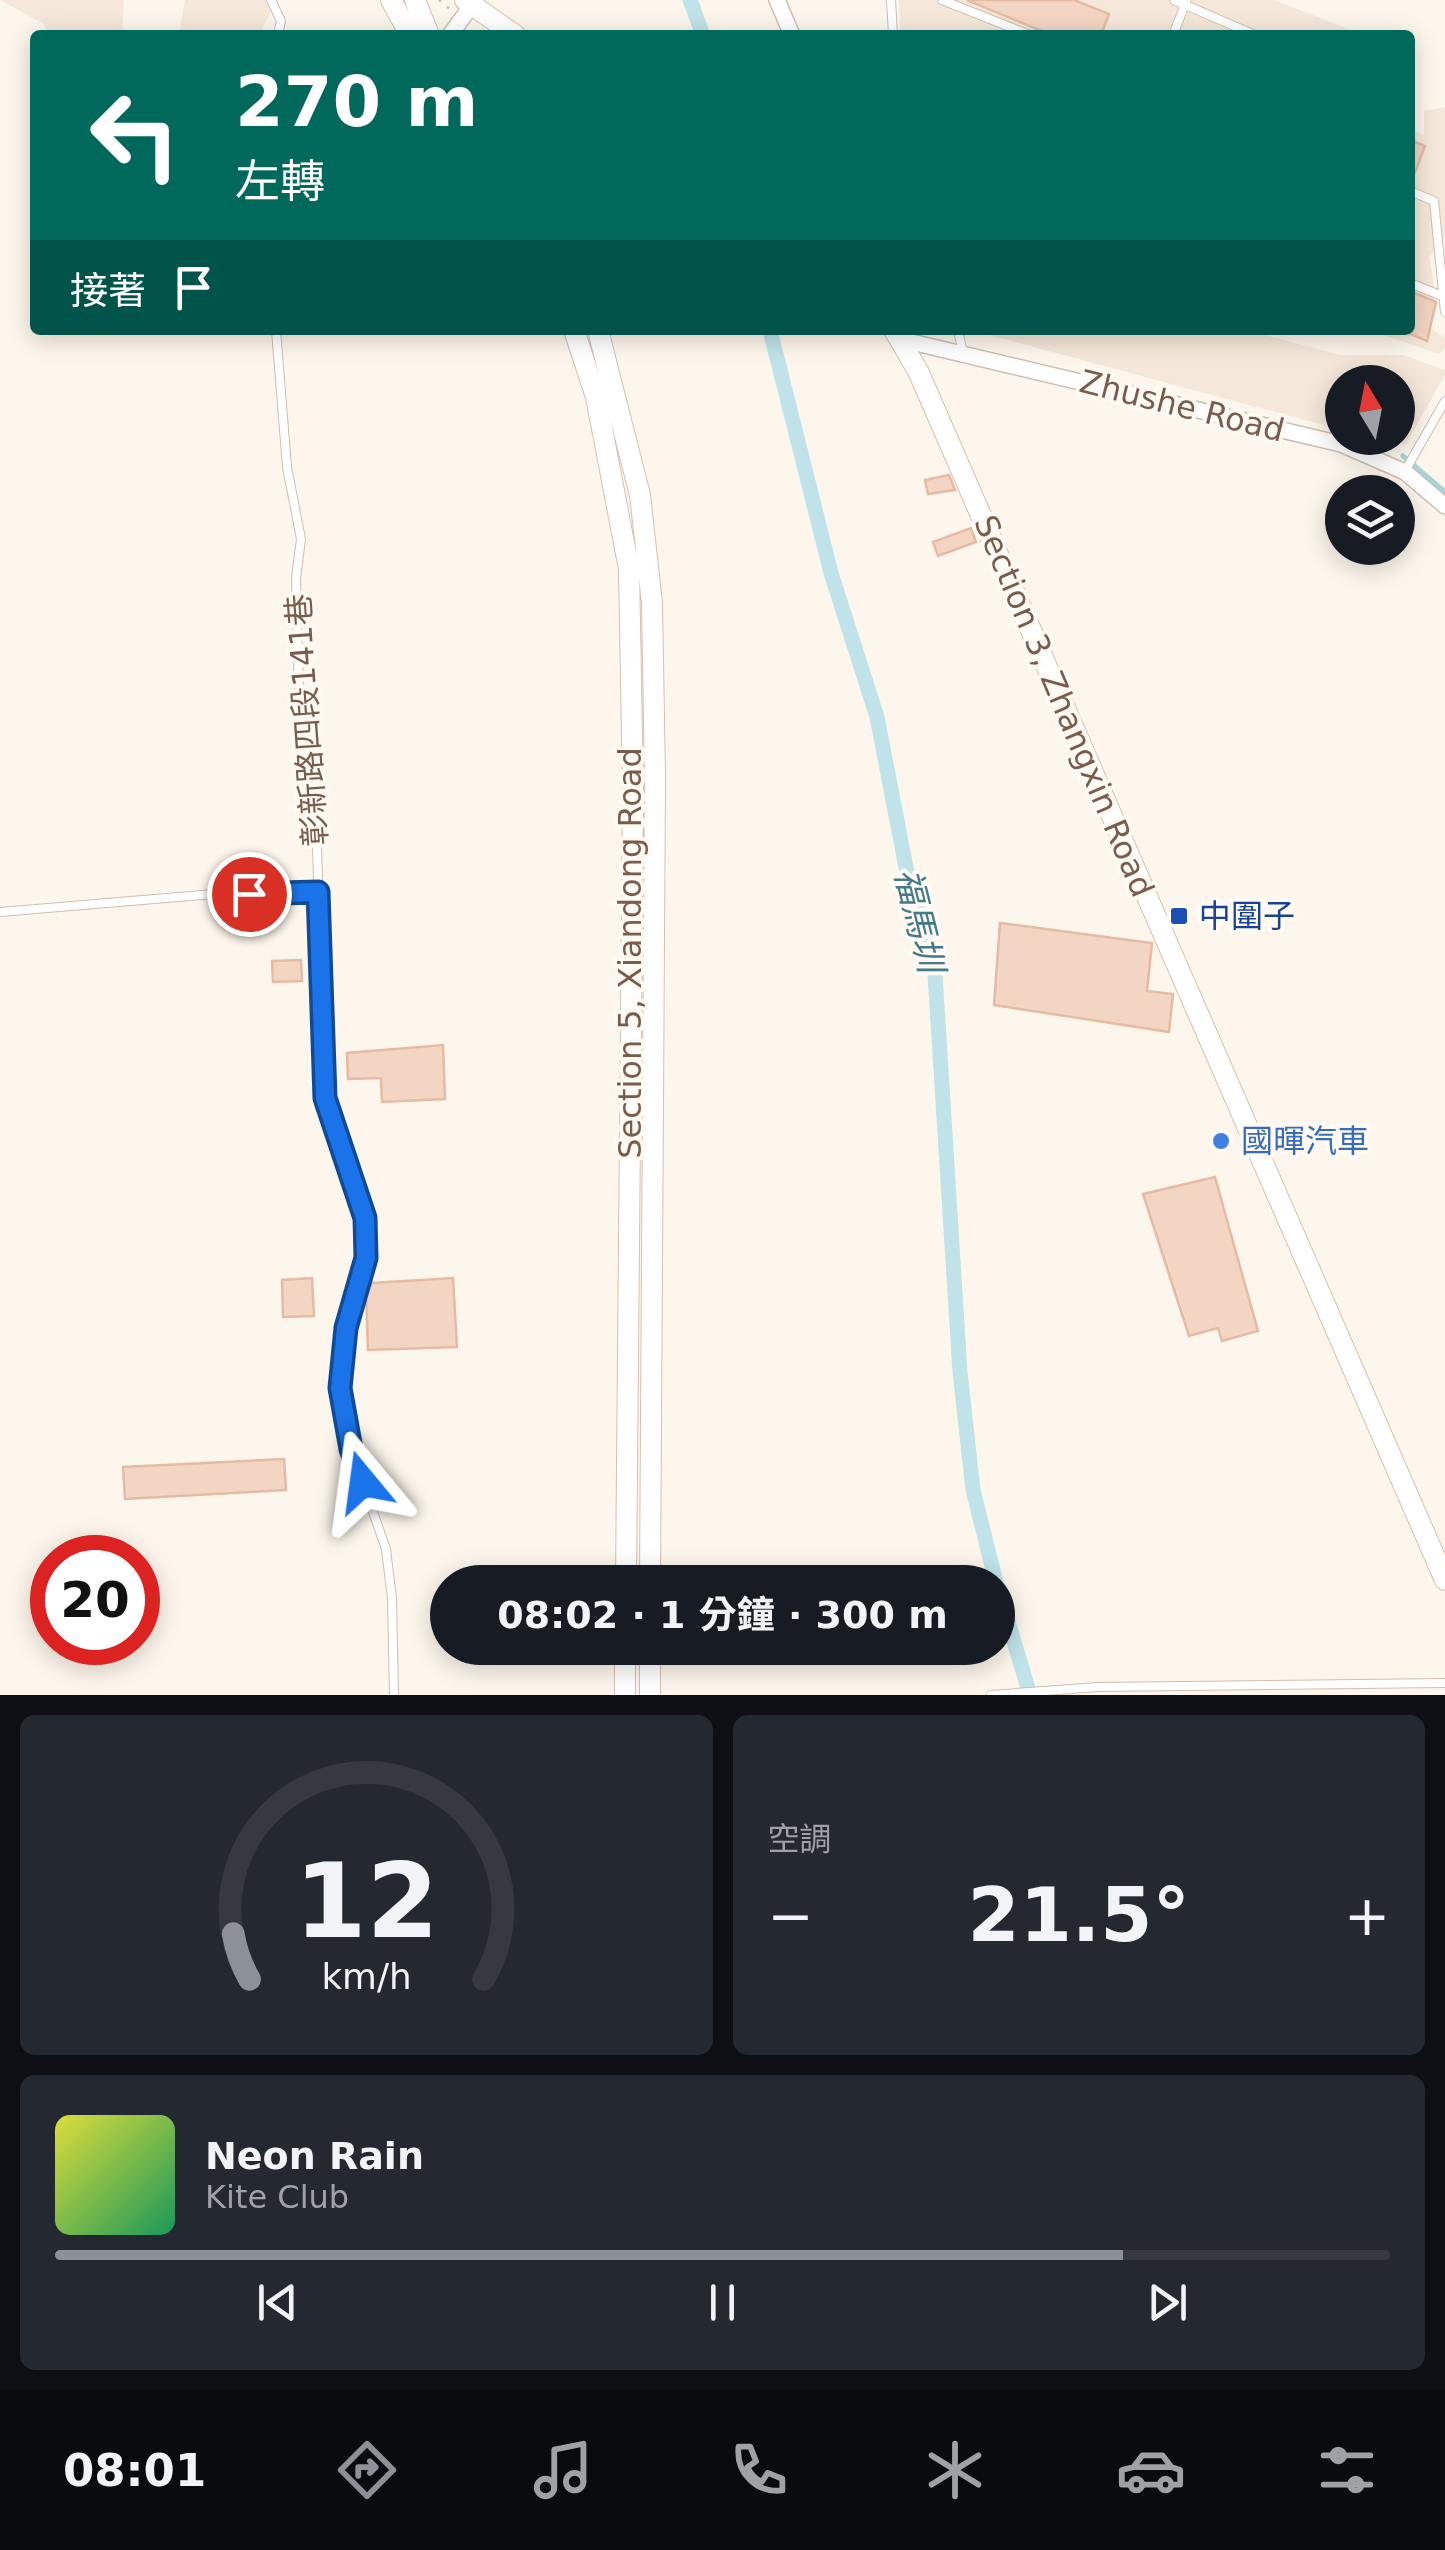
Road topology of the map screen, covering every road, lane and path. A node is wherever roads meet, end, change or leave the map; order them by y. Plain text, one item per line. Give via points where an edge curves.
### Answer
1 (271, 0) edge
2 (391, 0) edge
3 (415, 0) edge
4 (440, 0) edge
5 (777, 0) edge
6 (891, 0) edge
7 (942, 0) edge
8 (1174, 0) edge
9 (1186, 2) edge
10 (464, 6) edge
11 (279, 30) edge
12 (407, 30) edge
13 (427, 30) edge
14 (452, 30) edge
15 (505, 30) edge
16 (790, 30) edge
17 (893, 30) edge
18 (1017, 30) edge
19 (1175, 30) edge
20 (1245, 30) edge
21 (1415, 193) edge
22 (1415, 285) edge
23 (1442, 296) junction
24 (1445, 312) edge
25 (276, 335) edge
26 (576, 335) edge
27 (599, 335) edge
28 (959, 335) edge
29 (906, 336) edge
30 (963, 353) junction
31 (1445, 401) edge
32 (1404, 472) junction
33 (1445, 506) edge
34 (318, 892) junction
35 (0, 912) edge
36 (626, 1565) edge
37 (650, 1565) edge
38 (1445, 1580) edge
39 (625, 1665) edge
40 (650, 1665) edge
41 (1445, 1684) edge
42 (1007, 1694) edge
43 (394, 1695) edge
44 (624, 1695) edge
45 (650, 1695) edge
46 (991, 1695) edge

1 - 11 lane
2 - 12 main road
3 - 13 main road
4 - 10 path
5 - 16 street
6 - 17 lane
7 - 18 lane
8 - 9 lane
9 - 19 lane
9 - 20 lane
10 - 14 street
10 - 15 main road
21 - 23 lane via 1434,201
22 - 23 lane
23 - 24 lane
25 - 34 lane, 彰新路四段141巷 via 287,466 301,539 300,696 314,722
26 - 36 main road, Section 5, Xiandong Road via 596,397 629,569
27 - 37 main road, Section 5, Xiandong Road via 640,495 652,603
28 - 30 lane
29 - 30 street, Zhushe Road
29 - 38 main road, Section 3, Zhangxin Road
30 - 32 street, Zhushe Road via 1342,444
31 - 32 lane
32 - 33 street, Zhushe Road
34 - 35 lane
34 - 43 lane, 彰新路四段141巷 via 325,1098 365,1218 366,1258 346,1328 340,1388 351,1449 386,1549
39 - 44 main road
40 - 45 main road
41 - 42 lane
42 - 46 lane

